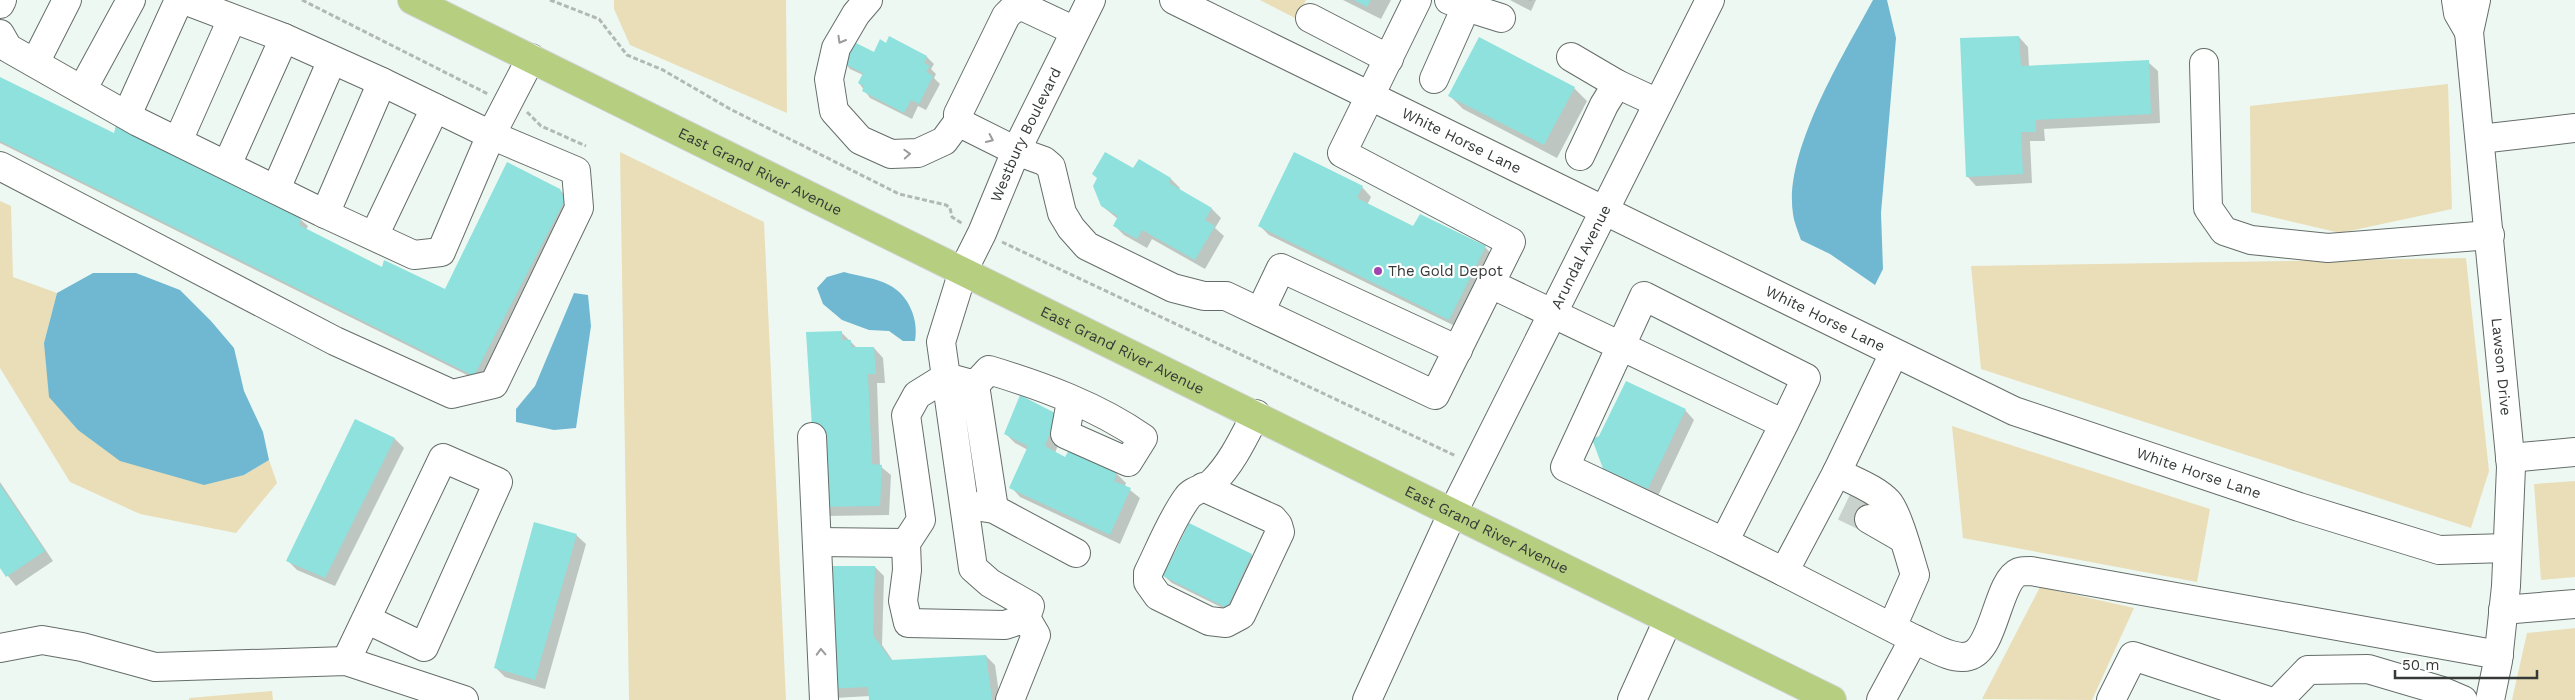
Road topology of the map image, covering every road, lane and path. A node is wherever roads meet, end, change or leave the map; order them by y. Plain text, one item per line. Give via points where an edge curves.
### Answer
1 (2, 0) edge
2 (67, 0) edge
3 (131, 0) edge
4 (302, 0) edge
5 (412, 0) edge
6 (550, 0) edge
7 (868, 0) edge
8 (1091, 0) edge
9 (1174, 0) edge
10 (1417, 0) edge
11 (1710, 0) edge
12 (2456, 0) edge
13 (2476, 0) edge
14 (191, 2) edge
15 (0, 4) edge
16 (1010, 4) edge
17 (1458, 4) edge
18 (1310, 18) dead end
19 (1501, 18) dead end
20 (232, 19) junction
21 (1075, 31) junction
22 (2469, 32) junction
23 (0, 34) edge
24 (284, 38) junction
25 (531, 58) junction
26 (1571, 58) dead end
27 (1389, 59) junction
28 (332, 60) junction
29 (2204, 62) dead end
30 (35, 63) junction
31 (1434, 79) dead end
32 (382, 82) junction
33 (1617, 84) junction
34 (82, 90) junction
35 (491, 96) dead end
36 (1370, 96) junction
37 (1658, 103) junction
38 (435, 108) junction
39 (524, 109) dead end
40 (127, 115) junction
41 (962, 125) junction
42 (2575, 128) edge
43 (491, 135) junction
44 (2480, 138) junction
45 (178, 141) junction
46 (586, 146) dead end
47 (1016, 151) junction
48 (1580, 156) dead end
49 (227, 165) junction
50 (0, 166) edge
51 (276, 190) junction
52 (1604, 211) junction
53 (325, 214) junction
54 (962, 223) dead end
55 (2490, 235) junction
56 (374, 236) junction
57 (1000, 241) dead end
58 (963, 271) junction
59 (1491, 284) junction
60 (1260, 312) junction
61 (1553, 313) junction
62 (1620, 345) junction
63 (1458, 350) junction
64 (1894, 354) junction
65 (946, 377) junction
66 (975, 385) junction
67 (1072, 401) dead end
68 (1256, 414) junction
69 (1784, 424) junction
70 (812, 437) dead end
71 (2575, 452) edge
72 (2510, 458) junction
73 (1476, 466) junction
74 (1837, 472) junction
75 (1203, 487) junction
76 (964, 504) junction
77 (994, 509) junction
78 (1452, 514) junction
79 (1869, 519) tunnel mouth
80 (1902, 538) junction
81 (817, 542) junction
82 (1724, 542) junction
83 (906, 543) junction
84 (2507, 548) junction
85 (1076, 553) dead end
86 (1784, 572) junction
87 (2575, 604) edge
88 (2503, 610) junction
89 (1026, 618) junction
90 (366, 619) junction
91 (1668, 620) junction
92 (1903, 633) junction
93 (1, 645) edge
94 (2499, 655) junction
95 (346, 660) junction
96 (464, 700) edge
97 (824, 700) edge
98 (1010, 700) edge
99 (1368, 700) edge
100 (1632, 700) edge
101 (1832, 700) edge
102 (1881, 700) edge
103 (2111, 700) edge
104 (2266, 700) edge
105 (2279, 700) edge
106 (2463, 700) edge
107 (2490, 700) edge

1 - 15 street
2 - 30 street
3 - 34 street
4 - 35 path
5 - 25 main road, East Grand River Avenue
6 - 54 path via 599,19 627,55 662,70 730,109 899,194 946,205 952,217
7 -> 41 street via 836,48 829,79 834,111 860,140 891,154 918,153 944,141
8 - 21 street, Westbury Boulevard
9 - 36 street, White Horse Lane
10 - 27 street
11 - 37 street, Arundal Avenue
12 - 22 street, Lawson Drive via 2458,13
13 - 22 street, Lawson Drive
14 - 20 street
14 - 40 street
16 - 21 street via 1024,6
16 - 41 street via 958,114
17 - 19 street
17 - 31 street
18 - 27 street
20 - 24 street
20 - 45 street
21 - 47 street, Westbury Boulevard
22 - 44 street, Lawson Drive
23 - 30 street via 8,48
24 - 28 street
24 - 49 street
25 - 43 street
25 - 58 main road, East Grand River Avenue
26 - 33 street
27 - 36 street
28 - 32 street
28 - 51 street
29 - 55 street via 2208,208 2224,231 2251,240 2328,248
30 - 34 street
32 - 38 street
32 - 53 street
33 - 37 street
33 - 48 street
34 - 40 street
36 - 52 street, White Horse Lane
36 - 59 street via 1342,153 1511,242
37 - 52 street, Arundal Avenue
38 - 43 street
38 - 56 street
39 - 46 path via 541,126
40 - 45 street
41 -> 47 street
42 - 44 street
43 - 50 street via 576,172 579,208 494,384 452,394 335,342
43 - 56 street via 442,252 414,255
44 - 55 street, Lawson Drive
45 - 49 street
47 - 58 street, Westbury Boulevard
47 - 60 street via 1044,161 1051,167 1062,213 1070,228 1087,246 1174,288 1204,296 1226,296
49 - 51 street
51 - 53 street
52 - 61 street, Arundal Avenue
52 - 64 street, White Horse Lane
53 - 56 street
55 - 72 street, Lawson Drive
57 - 73 path
58 - 65 street, Westbury Boulevard via 941,342
58 - 68 main road, East Grand River Avenue
59 - 61 street
59 - 63 street
60 - 63 street via 1281,268
60 - 63 street via 1436,395
61 - 62 street
61 - 73 street, Arundal Avenue
62 - 69 street
62 - 69 street via 1644,296 1806,378
62 - 82 street via 1565,467
64 - 74 street
64 - 84 street, White Horse Lane via 2014,411 2299,507 2438,550
65 - 66 street
65 - 76 street, Westbury Boulevard
65 - 83 street via 917,395 906,415 921,520
66 - 67 street via 989,370 1042,386
66 - 77 street
68 - 75 street via 1236,454 1211,484
68 - 78 main road, East Grand River Avenue
69 - 82 street
70 - 81 street
71 - 72 street
72 - 84 street, Lawson Drive
73 - 78 street, Arundal Avenue
74 - 80 street via 1878,493 1889,503
74 - 86 street via 1834,502
75 - 75 street via 1188,496 1183,504 1148,573 1148,582 1158,596 1208,621 1226,623 1241,615 1280,532 1273,519
76 - 77 street
76 - 89 street, Westbury Boulevard via 974,568 990,583 1030,606
77 - 85 street
78 - 91 main road, East Grand River Avenue
78 - 99 street, Arundal Avenue
79 - 80 street
80 - 92 street via 1915,575
81 - 83 street
97 -> 81 street
82 - 86 street
83 - 89 street via 908,570 903,601 908,622 1006,625
84 - 88 street, Lawson Drive
86 - 92 street
87 - 88 street
88 - 94 street, Lawson Drive
89 - 98 street via 1036,635
90 - 90 street via 424,647 498,482 443,458
90 - 95 street
91 - 100 street
91 - 101 main road, East Grand River Avenue
92 - 94 street via 1954,656 1969,656 1980,648 2009,582 2019,572 2031,571
92 - 102 street
93 - 95 street via 42,640 155,666
94 - 107 street, Lawson Drive
95 - 96 street
103 - 104 street via 2133,656
105 - 106 street via 2308,670 2368,669

